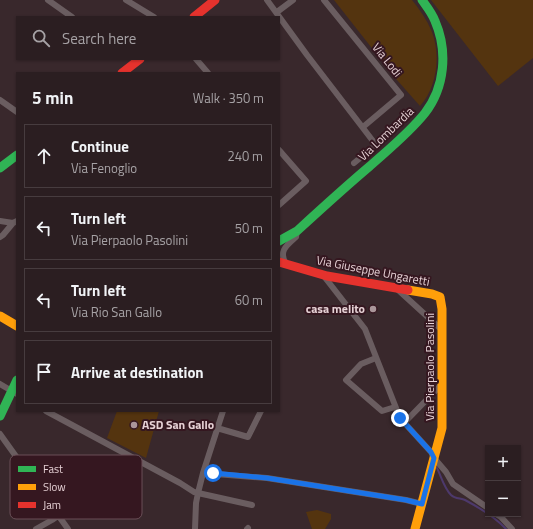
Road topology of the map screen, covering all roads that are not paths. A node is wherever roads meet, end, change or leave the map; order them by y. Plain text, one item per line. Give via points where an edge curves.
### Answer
1 (48, 0) edge
2 (126, 0) edge
3 (216, 0) edge
4 (267, 0) edge
5 (293, 0) edge
6 (324, 0) edge
7 (422, 0) edge
8 (277, 12) junction
9 (71, 16) edge
10 (152, 16) edge
11 (195, 16) edge
12 (280, 16) edge
13 (280, 16) edge
14 (135, 60) edge
15 (197, 60) edge
16 (123, 72) edge
17 (207, 72) edge
18 (0, 100) edge
19 (16, 111) edge
20 (363, 127) junction
21 (280, 151) edge
22 (16, 156) edge
23 (354, 163) dead end
24 (0, 168) edge
25 (280, 204) edge
26 (0, 221) edge
27 (15, 222) edge
28 (293, 233) junction
29 (0, 237) edge
30 (280, 240) edge
31 (280, 244) edge
32 (283, 263) edge
33 (324, 275) junction
34 (395, 287) junction
35 (440, 297) joint
36 (0, 316) edge
37 (16, 325) edge
38 (442, 330) junction
39 (376, 358) junction
40 (0, 384) edge
41 (442, 384) junction
42 (16, 385) edge
43 (395, 407) junction
44 (48, 412) edge
45 (223, 412) edge
46 (260, 412) edge
47 (0, 416) edge
48 (404, 423) junction
49 (217, 428) junction
50 (0, 434) edge
51 (15, 455) edge
52 (127, 455) edge
53 (434, 458) junction
54 (142, 463) edge
55 (203, 473) junction
56 (198, 493) junction
57 (422, 504) junction
58 (252, 505) dead end
59 (485, 506) edge
60 (501, 517) edge
61 (52, 519) edge
62 (61, 519) edge
63 (36, 529) edge
64 (68, 529) edge
65 (195, 529) edge
66 (415, 529) edge
67 (512, 529) edge

1 - 9 street
2 - 10 street
3 - 11 street
4 - 8 street
5 - 8 street
6 - 20 street, Via Lodi via 401,95
7 - 28 street, Via Lombardia via 436,22 442,44 442,74 436,96 405,135
8 - 13 street
12 - 20 street
14 - 16 street
15 - 17 street
18 - 19 street
20 - 23 street via 376,145
21 - 25 street via 306,181
22 - 24 street
26 - 27 street
27 - 29 street
28 - 30 street, Via Lombardia
28 - 31 street, Via Lombardia
28 - 32 street via 296,237 283,251
32 - 33 street, Via Giuseppe Ungaretti
33 - 34 street, Via Giuseppe Ungaretti
33 - 39 street via 365,329
34 - 35 street, Via Giuseppe Ungaretti
34 - 38 street
35 - 38 street, Via Pierpaolo Pasolini
36 - 37 street
38 - 41 street, Via Pierpaolo Pasolini
39 - 43 street
39 - 43 street via 361,364 346,380 382,411
40 - 42 street
41 - 48 street
41 - 53 street, Via Pierpaolo Pasolini via 442,428
42 - 47 street
43 - 48 street
44 - 52 street
45 - 49 street
46 - 49 street via 248,437
48 - 53 street
49 - 55 street
50 - 51 street
53 - 57 street, Via Pierpaolo Pasolini
53 - 59 street via 453,484
54 - 56 street
55 - 56 street
55 - 57 street via 267,478
56 - 58 street
56 - 65 street
57 - 66 street, Via Pierpaolo Pasolini
60 - 67 street
61 - 63 street
62 - 64 street

